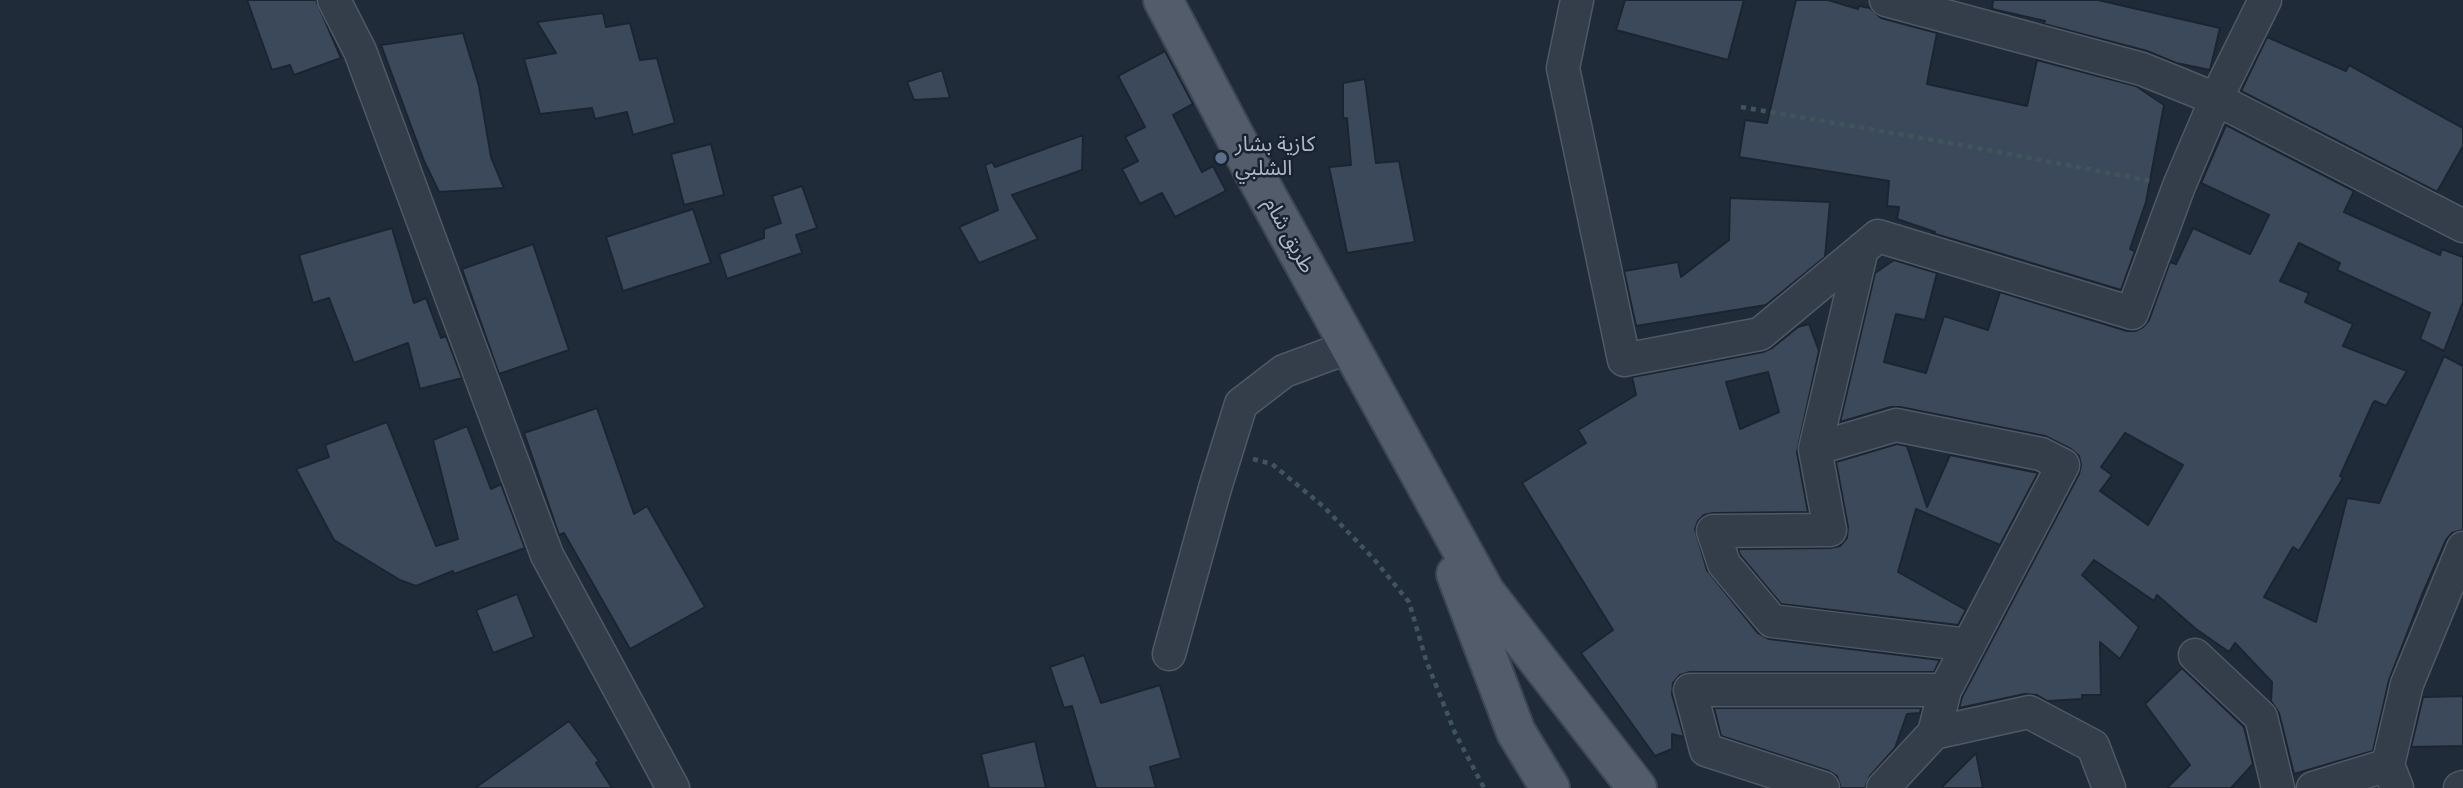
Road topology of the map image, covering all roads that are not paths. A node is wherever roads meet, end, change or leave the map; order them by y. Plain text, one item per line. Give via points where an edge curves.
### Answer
1 (334, 0) edge
2 (1163, 0) edge
3 (1577, 0) edge
4 (1886, 0) edge
5 (2265, 0) edge
6 (2216, 99) junction
7 (2463, 226) edge
8 (1862, 248) junction
9 (1349, 347) junction
10 (1815, 449) junction
11 (1416, 471) junction
12 (2463, 548) edge
13 (1969, 645) junction
14 (1169, 654) dead end
15 (2194, 655) dead end
16 (1945, 690) junction
17 (1934, 733) junction
18 (2393, 777) edge
19 (673, 788) edge
20 (1550, 788) edge
21 (1637, 788) edge
22 (1824, 788) edge
23 (1883, 788) edge
24 (2109, 788) edge
25 (2277, 788) edge
26 (2313, 788) edge

1 - 19 street via 360,51 547,555
2 - 9 main road, طريق شام
3 - 8 street via 1563,68 1624,359 1760,334
4 - 6 street via 2142,69
5 - 6 street
6 - 7 street
6 - 8 street via 2132,313 1878,236
8 - 10 street
9 - 11 main road, طريق شام
9 - 14 street via 1284,371 1241,404
10 - 13 street via 1896,425 2041,454 2063,465
10 - 13 street via 1830,530 1713,531 1724,564 1772,621
11 - 20 main road via 1516,732
11 - 21 main road via 1485,592
12 - 18 street via 2407,684
13 - 16 street
15 - 25 street via 2261,717
16 - 17 street
16 - 22 street via 1690,690 1706,750
17 - 23 street
17 - 24 street via 2029,712 2093,746
18 - 26 street

